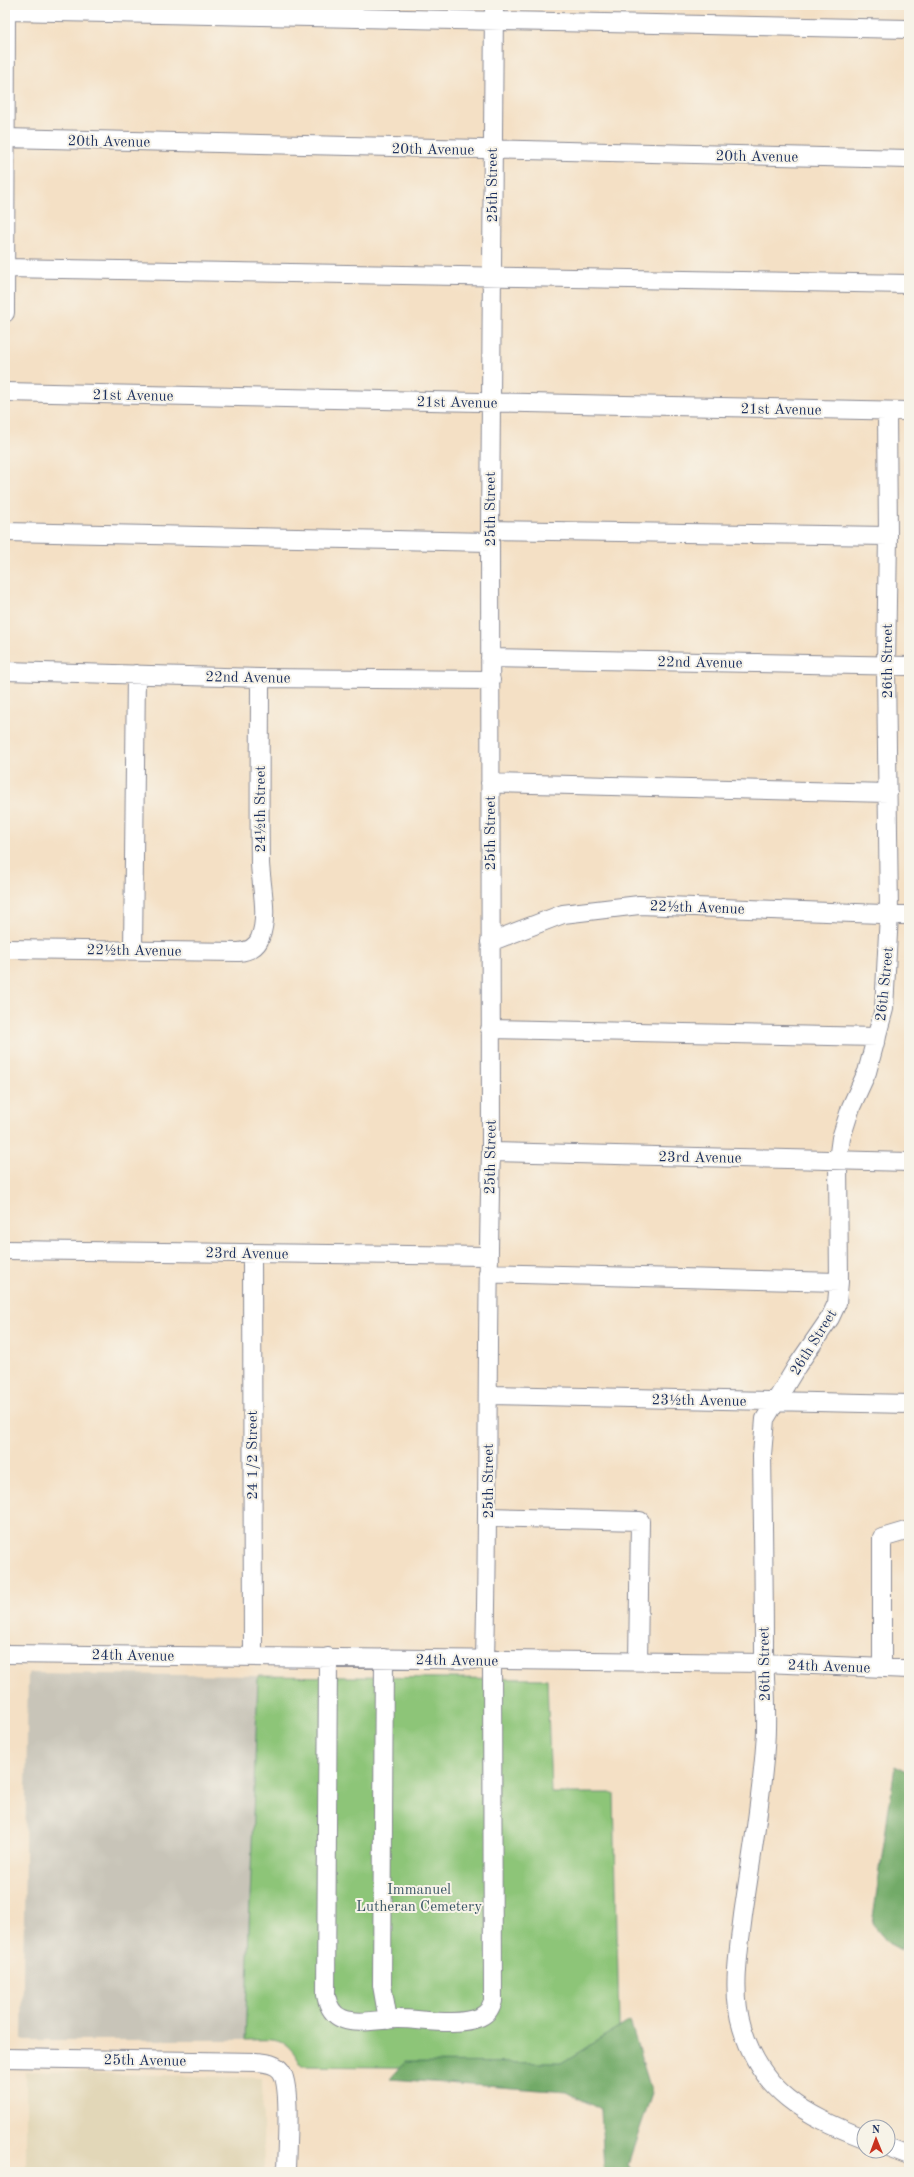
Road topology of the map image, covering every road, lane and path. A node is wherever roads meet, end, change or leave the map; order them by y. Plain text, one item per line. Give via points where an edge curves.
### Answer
1 (6, 8) edge
2 (494, 14) edge
3 (909, 29) edge
4 (5, 138) edge
5 (492, 151) junction
6 (909, 159) edge
7 (5, 268) edge
8 (493, 277) junction
9 (909, 284) edge
10 (5, 313) edge
11 (5, 392) edge
12 (491, 402) junction
13 (887, 411) junction
14 (909, 411) edge
15 (5, 532) edge
16 (490, 536) junction
17 (888, 536) junction
18 (490, 658) junction
19 (886, 666) junction
20 (909, 666) edge
21 (5, 671) edge
22 (136, 674) junction
23 (260, 678) junction
24 (491, 680) junction
25 (490, 783) junction
26 (888, 793) junction
27 (889, 914) junction
28 (909, 915) edge
29 (260, 940) joint
30 (490, 942) junction
31 (5, 948) edge
32 (133, 950) junction
33 (490, 1029) junction
34 (877, 1037) junction
35 (491, 1152) junction
36 (838, 1160) junction
37 (909, 1162) edge
38 (5, 1250) edge
39 (252, 1253) junction
40 (488, 1264) junction
41 (839, 1282) junction
42 (489, 1395) junction
43 (775, 1401) junction
44 (909, 1404) edge
45 (488, 1517) junction
46 (909, 1530) edge
47 (5, 1654) edge
48 (253, 1656) junction
49 (328, 1657) junction
50 (384, 1658) junction
51 (488, 1660) junction
52 (638, 1662) junction
53 (764, 1663) junction
54 (882, 1668) junction
55 (909, 1669) edge
56 (388, 2020) junction
57 (5, 2058) edge
58 (856, 2135) edge
59 (896, 2150) edge
60 (909, 2155) edge
61 (286, 2172) edge

1 - 2 street
1 - 4 street
2 - 3 street
2 - 5 street, 25th Street
4 - 5 street, 20th Avenue
4 - 7 street
5 - 6 street, 20th Avenue
5 - 8 street, 25th Street
7 - 8 street
7 - 10 street
8 - 9 street
8 - 12 street, 25th Street
11 - 12 street, 21st Avenue
12 - 13 street, 21st Avenue
12 - 16 street, 25th Street
13 - 14 street, 21st Avenue
13 - 17 street, 26th Street
15 - 16 street
16 - 17 street
16 - 18 street, 25th Street
17 - 19 street, 26th Street
18 - 19 street, 22nd Avenue
18 - 24 street, 25th Street
19 - 20 street, 22nd Avenue
19 - 26 street, 26th Street
21 - 22 street, 22nd Avenue
22 - 23 street, 22nd Avenue
22 - 32 street
23 - 24 street, 22nd Avenue
23 - 29 street, 24½th Street via 260,862 263,920
24 - 25 street, 25th Street
25 - 26 street
25 - 30 street, 25th Street
26 - 27 street, 26th Street
27 - 28 street, 22½th Avenue
27 - 30 street, 22½th Avenue via 639,905 563,914
27 - 34 street, 26th Street via 884,1009
29 - 32 street, 22½th Avenue via 247,951 239,952
30 - 33 street, 25th Street
31 - 32 street, 22½th Avenue
33 - 34 street
33 - 35 street, 25th Street
34 - 36 street, 26th Street via 868,1072 845,1125
35 - 36 street, 23rd Avenue
35 - 40 street, 25th Street
36 - 37 street, 23rd Avenue
36 - 41 street, 26th Street
38 - 39 street, 23rd Avenue
39 - 40 street, 23rd Avenue
39 - 48 street, 24 1/2 Street
40 - 41 street, 23rd Avenue
40 - 42 street, 25th Street
41 - 43 street, 26th Street via 836,1304 830,1318
42 - 43 street, 23½th Avenue
42 - 45 street, 25th Street
43 - 44 street, 23½th Avenue
43 - 53 street, 26th Street via 765,1419 763,1433
45 - 51 street, 25th Street
45 - 52 street via 640,1521
46 - 54 street via 882,1538
47 - 48 street, 24th Avenue
48 - 49 street, 24th Avenue
49 - 50 street, 24th Avenue
49 - 56 street, 25th Street via 326,1995 328,2006 335,2015 343,2019
50 - 51 street, 24th Avenue
50 - 56 street via 382,1978
51 - 52 street, 24th Avenue
51 - 56 street, 25th Street via 493,2001 490,2010 469,2020
52 - 53 street, 24th Avenue
53 - 54 street, 24th Avenue
53 - 58 street, 26th Street via 765,1746 739,1961 738,2006 741,2026 751,2051 764,2072 784,2095 824,2123
54 - 55 street, 24th Avenue
57 - 61 street, 25th Avenue via 266,2063 276,2067 286,2080
59 - 60 street

